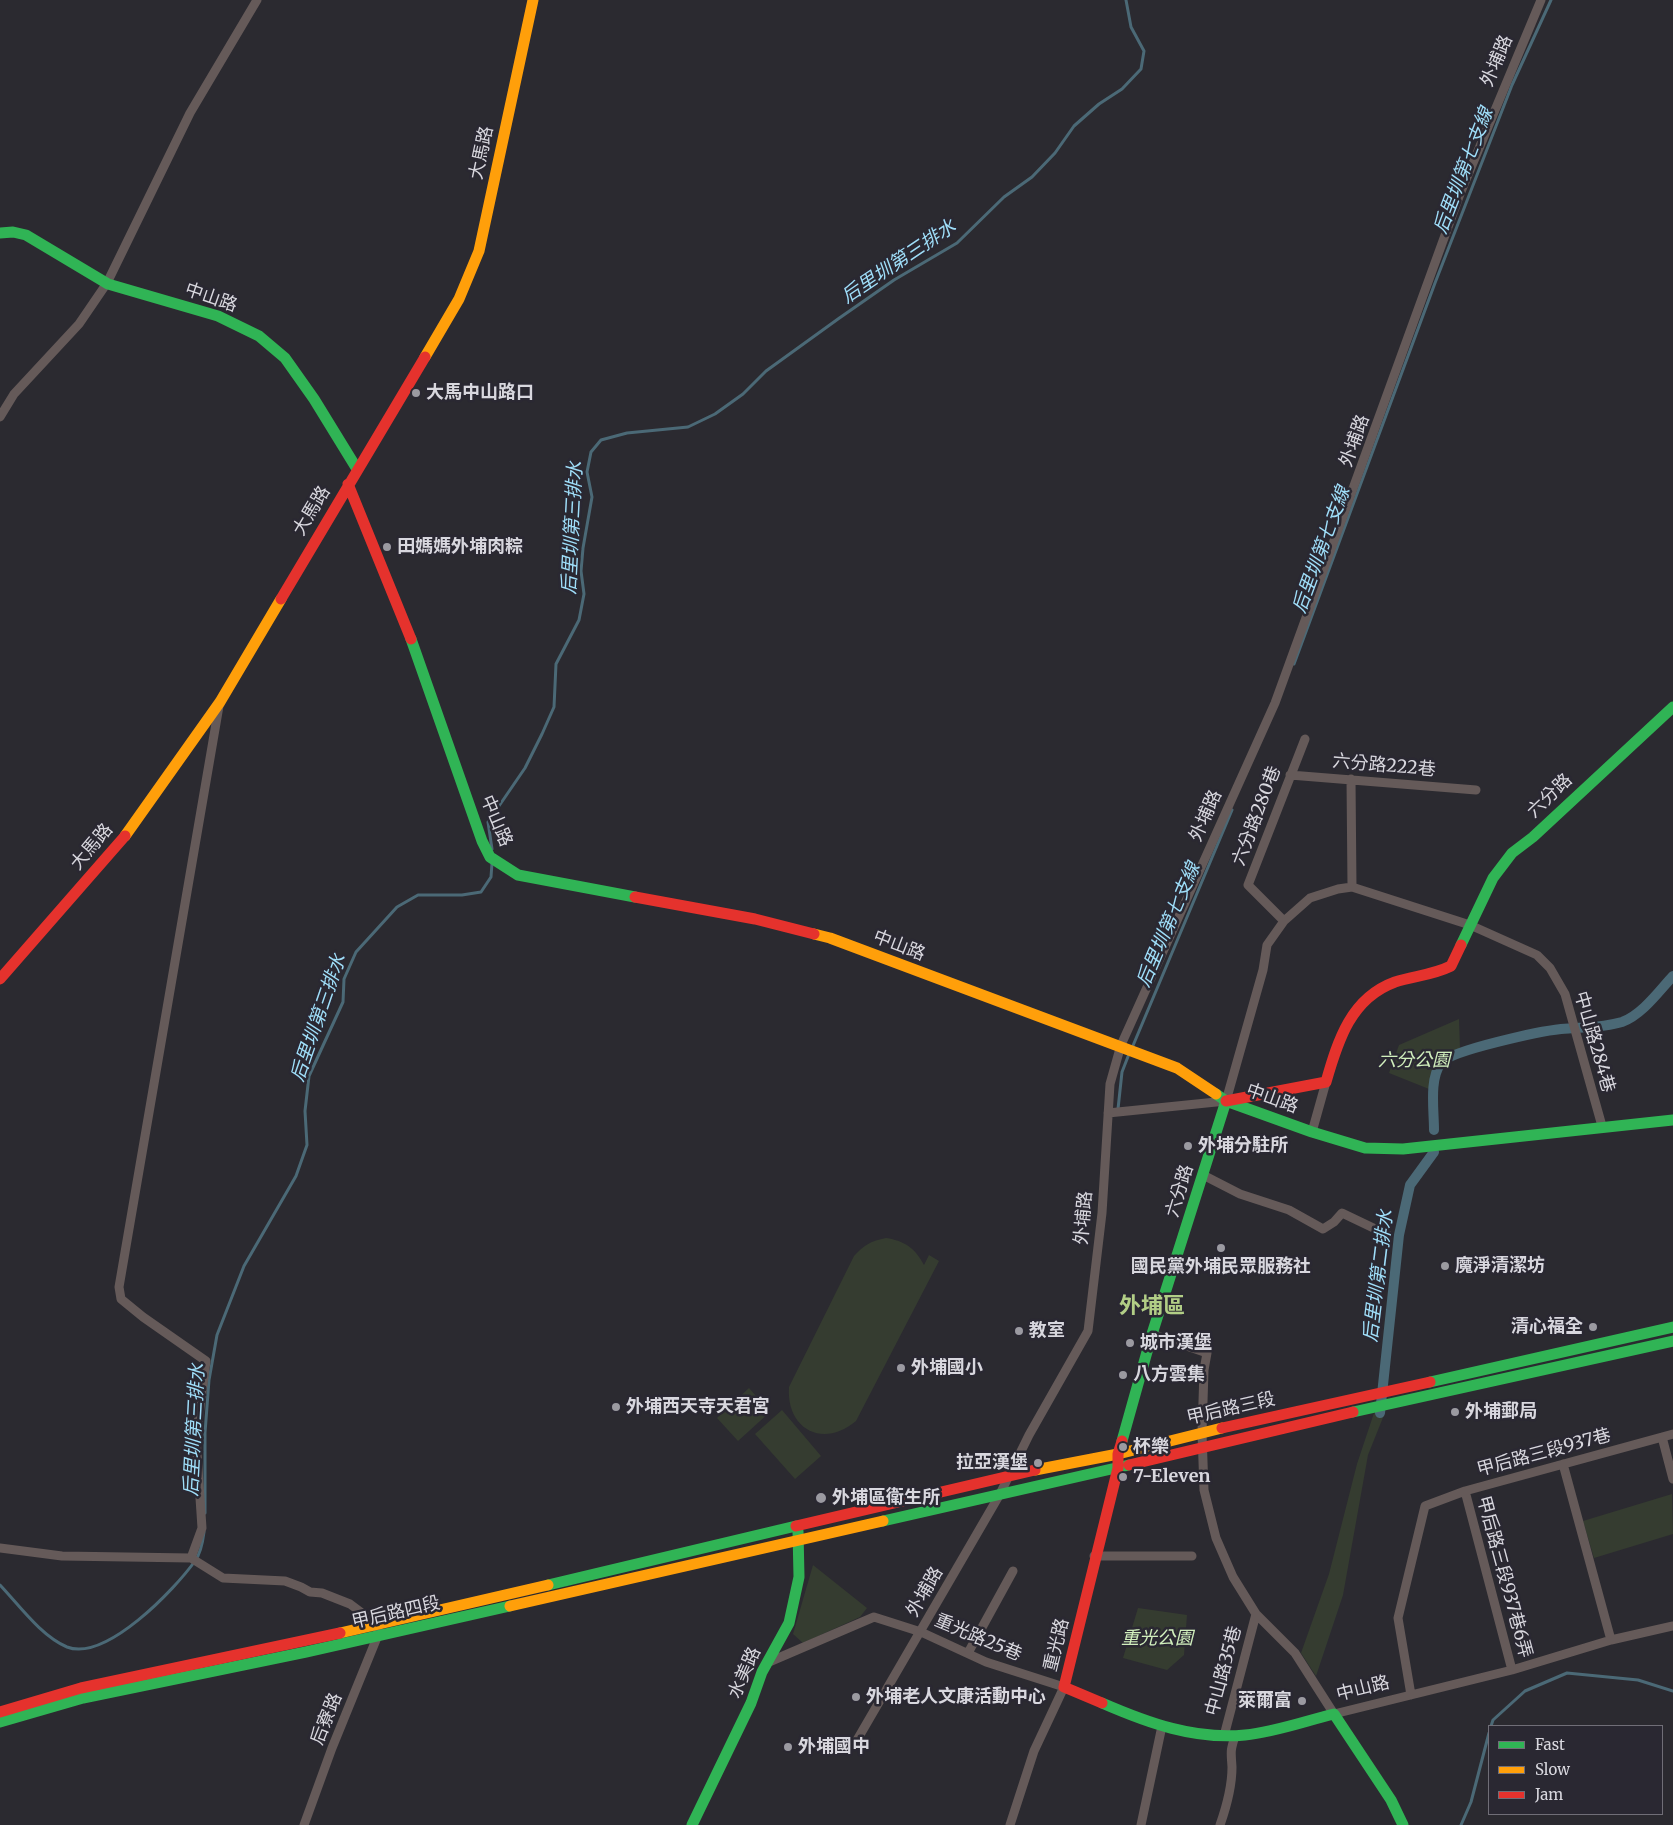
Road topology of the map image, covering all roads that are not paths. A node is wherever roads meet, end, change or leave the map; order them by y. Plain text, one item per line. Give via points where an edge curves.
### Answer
1 (257, 0) edge
2 (533, 0) edge
3 (1541, 0) edge
4 (0, 233) edge
5 (107, 284) junction
6 (0, 417) edge
7 (357, 469) junction
8 (348, 484) junction
9 (220, 702) junction
10 (1673, 707) edge
11 (1306, 739) dead end
12 (1290, 775) junction
13 (1351, 779) junction
14 (1476, 790) dead end
15 (1352, 887) junction
16 (1284, 921) junction
17 (1470, 925) junction
18 (0, 979) edge
19 (1121, 1045) junction
20 (1326, 1082) junction
21 (1226, 1101) junction
22 (1108, 1113) junction
23 (1673, 1120) edge
24 (1602, 1126) junction
25 (1312, 1132) junction
26 (1203, 1175) junction
27 (1388, 1235) dead end
28 (1673, 1327) edge
29 (1152, 1334) junction
30 (1673, 1341) edge
31 (1202, 1433) junction
32 (1673, 1434) edge
33 (1662, 1437) junction
34 (1203, 1447) junction
35 (1118, 1454) junction
36 (1564, 1464) junction
37 (1118, 1468) junction
38 (1010, 1475) junction
39 (1673, 1479) edge
40 (1465, 1491) junction
41 (1000, 1494) junction
42 (797, 1526) junction
43 (799, 1539) junction
44 (0, 1548) edge
45 (1094, 1556) junction
46 (1192, 1556) dead end
47 (190, 1558) junction
48 (1013, 1571) dead end
49 (1256, 1614) junction
50 (1673, 1626) edge
51 (378, 1630) junction
52 (921, 1632) junction
53 (1611, 1640) junction
54 (968, 1653) junction
55 (769, 1662) junction
56 (1512, 1670) junction
57 (1064, 1688) junction
58 (1411, 1695) junction
59 (0, 1712) edge
60 (1334, 1714) junction
61 (0, 1722) edge
62 (1162, 1726) junction
63 (1229, 1736) junction
64 (856, 1740) dead end
65 (304, 1825) edge
66 (692, 1825) edge
67 (1010, 1825) edge
68 (1142, 1825) edge
69 (1220, 1825) edge
70 (1402, 1825) edge

1 - 5 street via 190,113
2 - 7 street, 大馬路 via 479,251 459,299
3 - 19 street, 外埔路 via 1460,194 1275,703
4 - 5 street, 中山路 via 8,230 28,236
5 - 6 street via 78,324 14,394
5 - 7 street, 中山路 via 220,318 261,337 279,350 322,410
7 - 8 street, 大馬路
8 - 9 street, 大馬路
8 - 19 street, 中山路 via 404,619 490,857 505,868 526,877 755,919 830,938
9 - 18 street, 大馬路 via 123,838
9 - 47 street via 119,1287 121,1298 206,1361 196,1438 202,1528
10 - 17 street, 六分路 via 1512,853 1493,878
11 - 12 street, 六分路280巷
12 - 13 street, 六分路222巷
12 - 16 street, 六分路280巷 via 1248,885
13 - 14 street, 六分路222巷
13 - 15 street
15 - 16 street via 1338,888 1310,898
15 - 17 street
16 - 21 street via 1267,944 1263,970
17 - 20 street, 六分路 via 1451,966 1438,973 1374,991 1358,1004 1338,1037
17 - 24 street, 中山路284巷 via 1537,955 1550,968 1565,994
19 - 21 street, 中山路 via 1177,1068
19 - 22 street, 外埔路 via 1110,1084
20 - 21 street
20 - 25 street
21 - 22 street
21 - 25 street, 中山路
21 - 26 street, 六分路
22 - 38 street, 外埔路 via 1102,1213 1088,1331
23 - 24 street, 中山路
24 - 25 street, 中山路 via 1524,1138 1464,1141 1402,1150 1364,1148
26 - 27 street via 1240,1194 1289,1210 1323,1229 1342,1213
26 - 29 street, 六分路
28 - 31 street, 甲后路三段
29 - 31 street via 1207,1353
29 - 35 street, 六分路
30 - 34 street, 甲后路三段
31 - 34 street
31 - 35 street, 甲后路三段
32 - 33 street, 甲后路三段937巷
33 - 36 street, 甲后路三段937巷
33 - 39 street
34 - 37 street, 甲后路三段
34 - 49 street via 1204,1490 1216,1538
35 - 37 street, 六分路
35 - 38 street, 甲后路三段
36 - 40 street, 甲后路三段937巷
36 - 53 street
37 - 41 street, 甲后路三段
37 - 45 street, 重光路
38 - 41 street, 外埔路
38 - 42 street, 甲后路三段
40 - 56 street, 甲后路三段937巷6弄
40 - 58 street, 甲后路三段937巷 via 1425,1506 1398,1618
41 - 43 street, 甲后路三段
41 - 52 street, 外埔路
42 - 43 street, 水美路
42 - 51 street, 甲后路四段
43 - 51 street, 甲后路四段
43 - 55 street, 水美路 via 798,1579 790,1620
44 - 47 street via 62,1556
45 - 46 street
45 - 57 street, 重光路
47 - 51 street via 222,1578 285,1581 310,1592 322,1593 350,1604
48 - 54 street
49 - 60 street via 1295,1653
49 - 63 street, 中山路35巷
50 - 53 street, 中山路
51 - 59 street, 甲后路四段 via 81,1688
51 - 61 street, 甲后路四段 via 306,1652 83,1698
51 - 65 street, 后寮路
52 - 54 street, 重光路25巷
52 - 55 street, 重光路25巷 via 874,1617
52 - 64 street, 外埔路
53 - 56 street, 中山路
54 - 57 street, 重光路25巷
55 - 66 street, 水美路
56 - 58 street, 中山路
57 - 62 street, 中山路
57 - 67 street, 重光路 via 1034,1751
58 - 60 street, 中山路
60 - 63 street, 中山路 via 1246,1735
60 - 70 street via 1391,1800
62 - 63 street, 中山路 via 1193,1735
62 - 68 street
63 - 69 street, 中山路35巷 via 1232,1767

